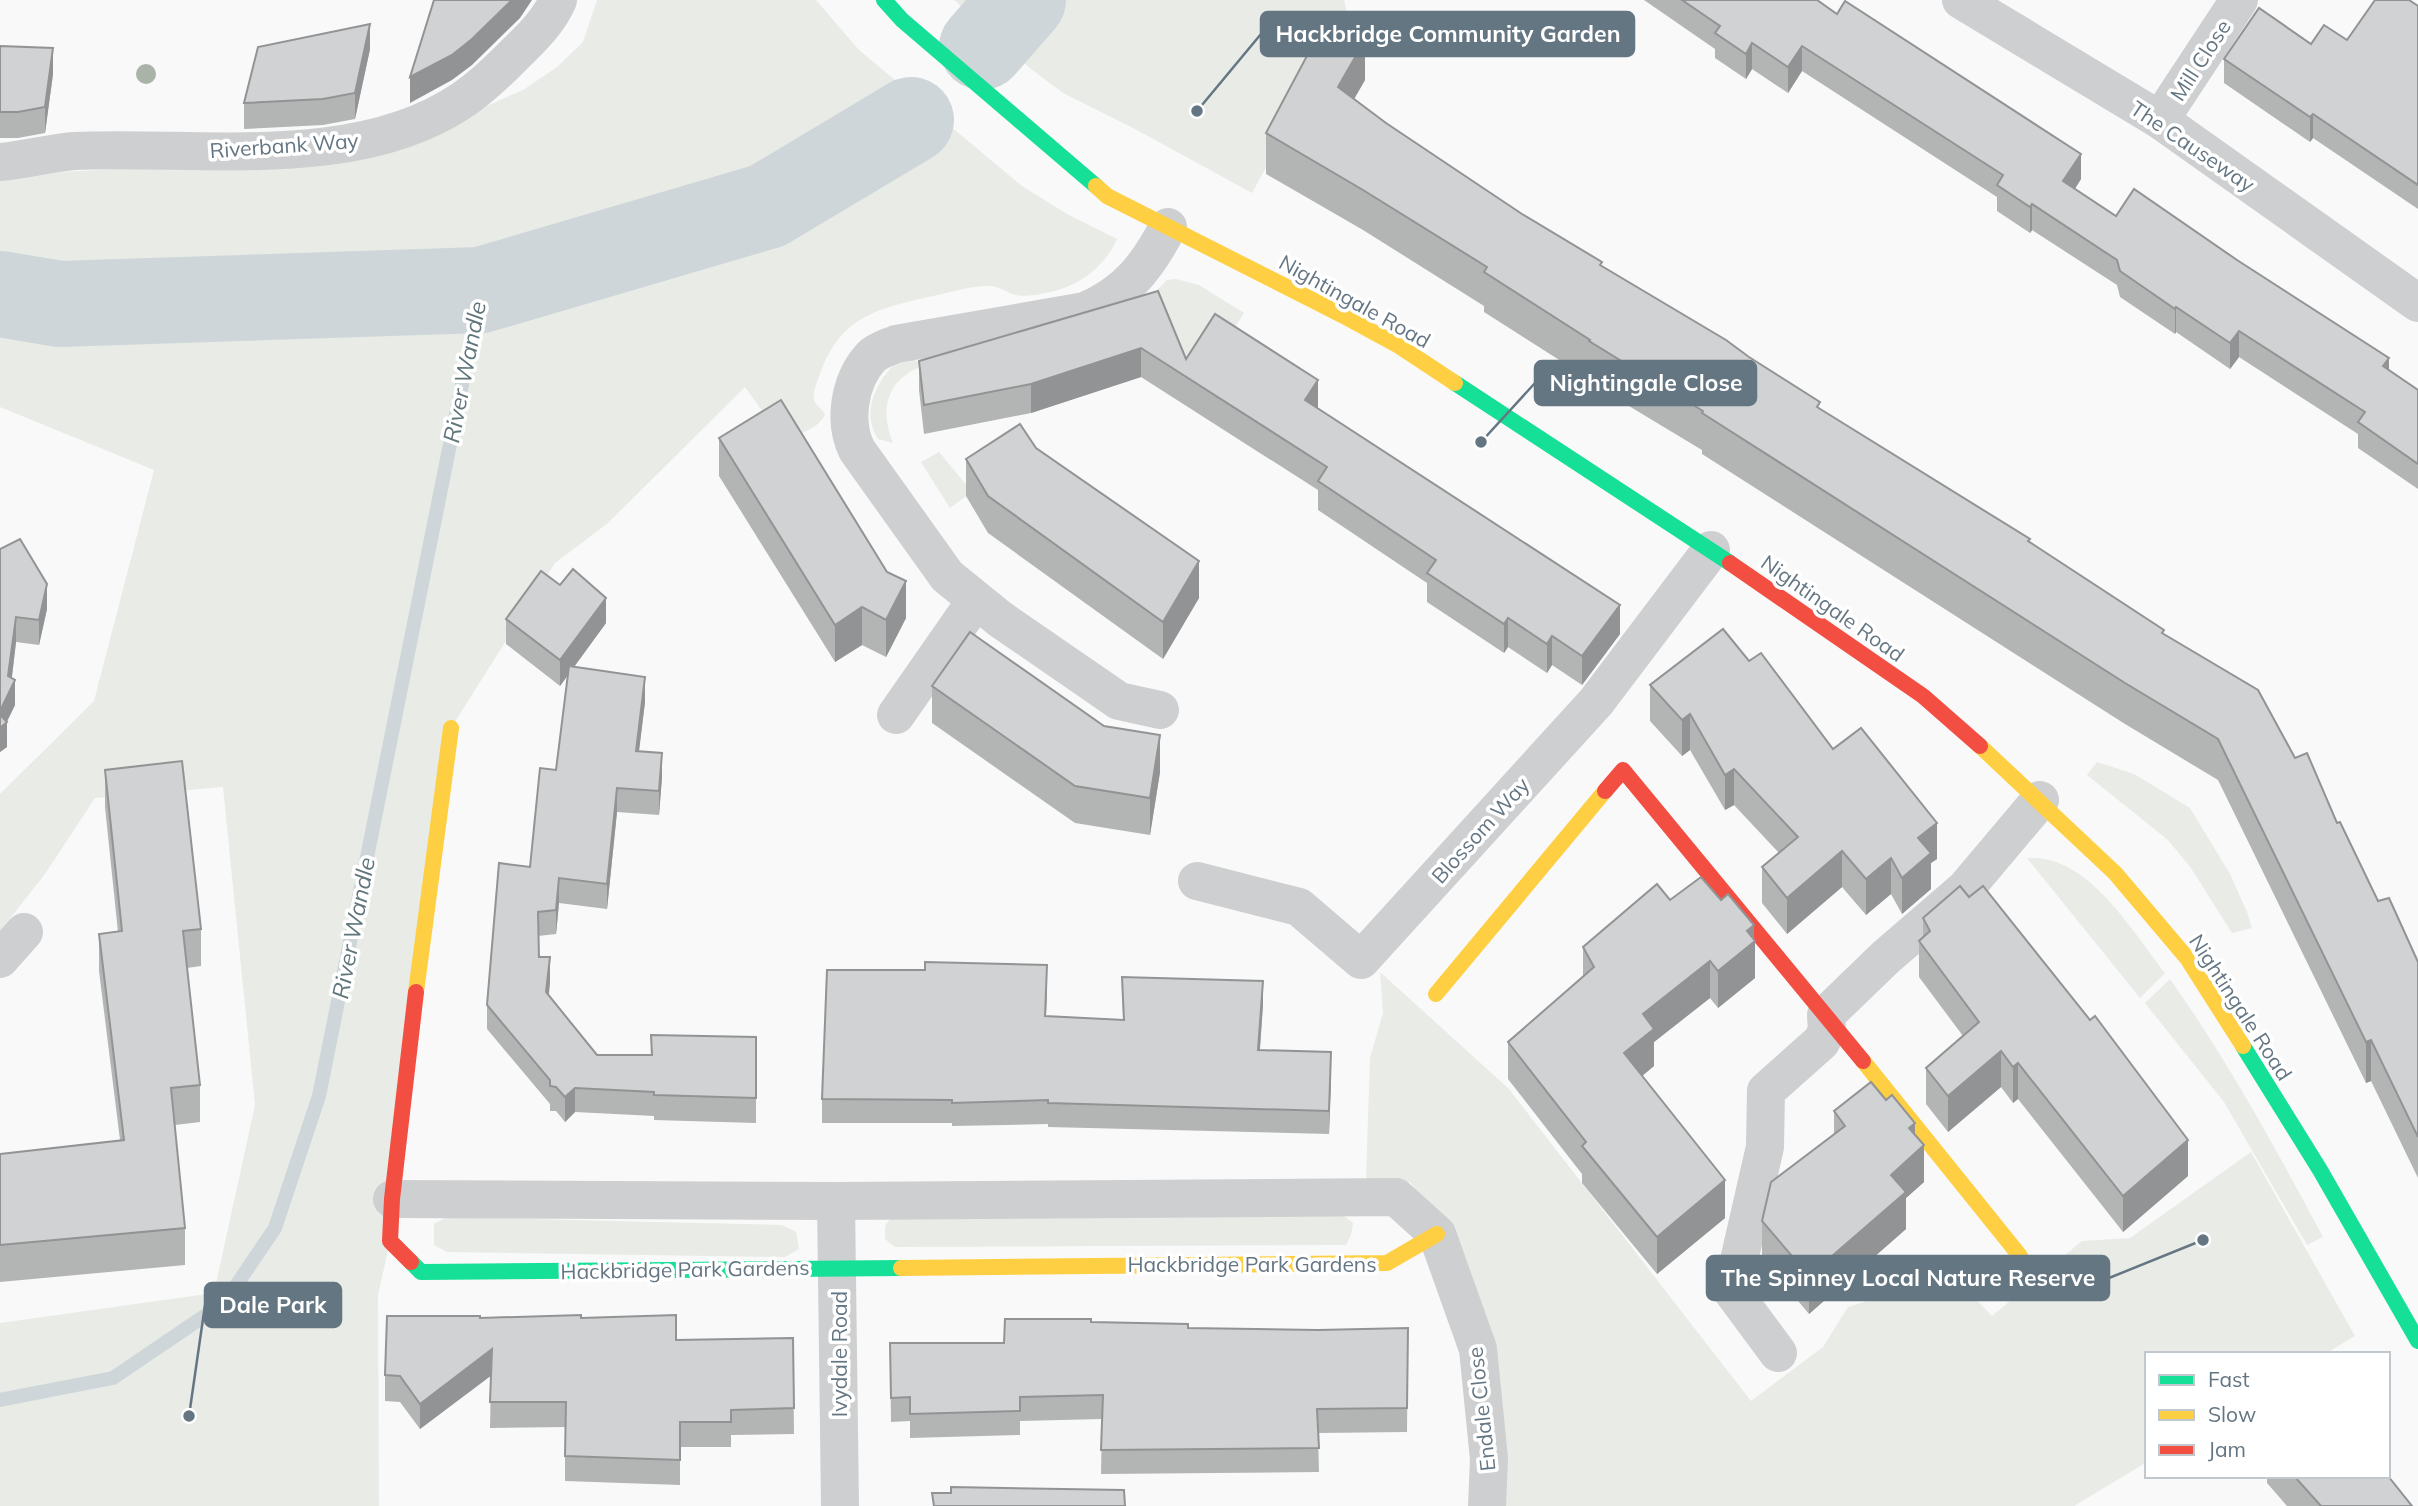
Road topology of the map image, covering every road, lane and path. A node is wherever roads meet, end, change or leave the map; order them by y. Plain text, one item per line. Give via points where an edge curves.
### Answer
1 (558, 0) edge
2 (884, 0) edge
3 (1961, 0) edge
4 (2239, 0) edge
5 (2160, 120) junction
6 (0, 162) edge
7 (1168, 227) junction
8 (2418, 303) edge
9 (1711, 550) junction
10 (976, 600) junction
11 (1160, 710) dead end
12 (896, 715) dead end
13 (451, 728) dead end
14 (2040, 800) junction
15 (1197, 881) dead end
16 (1436, 994) dead end
17 (1826, 1015) junction
18 (392, 1199) junction
19 (836, 1201) junction
20 (1437, 1234) junction
21 (2021, 1256) dead end
22 (839, 1267) junction
23 (2418, 1341) edge
24 (1778, 1353) dead end
25 (840, 1506) edge
26 (1488, 1506) edge

1 - 6 street, Riverbank Way via 552,15 520,49 462,101 402,129 360,142 290,149 72,151
2 - 7 street, Nightingale Road via 1107,196
3 - 5 street, The Causeway
4 - 5 street, Mill Close
5 - 8 street, The Causeway
7 - 9 street, Nightingale Road via 1399,346
7 - 10 street via 1139,272 1109,300 1086,311 882,349 856,384 851,438 947,576
9 - 14 street, Nightingale Road via 1923,696
9 - 15 street, Blossom Way via 1596,702 1361,960 1299,907
10 - 11 street via 1119,701
10 - 12 street
13 - 18 street, Hackbridge Park Gardens
14 - 17 street via 1965,889
14 - 23 street, Nightingale Road via 2115,873 2187,958 2258,1068
16 - 17 street via 1623,770
17 - 21 street
17 - 24 street via 1827,1031 1821,1042 1766,1091 1765,1147 1732,1291
18 - 19 street
18 - 22 street, Hackbridge Park Gardens via 390,1241 421,1272
19 - 20 street via 1396,1198
19 - 22 street, Ivydale Road
20 - 22 street, Hackbridge Park Gardens via 1387,1263
20 - 26 street, Endale Close via 1478,1349 1489,1459
22 - 25 street, Ivydale Road

